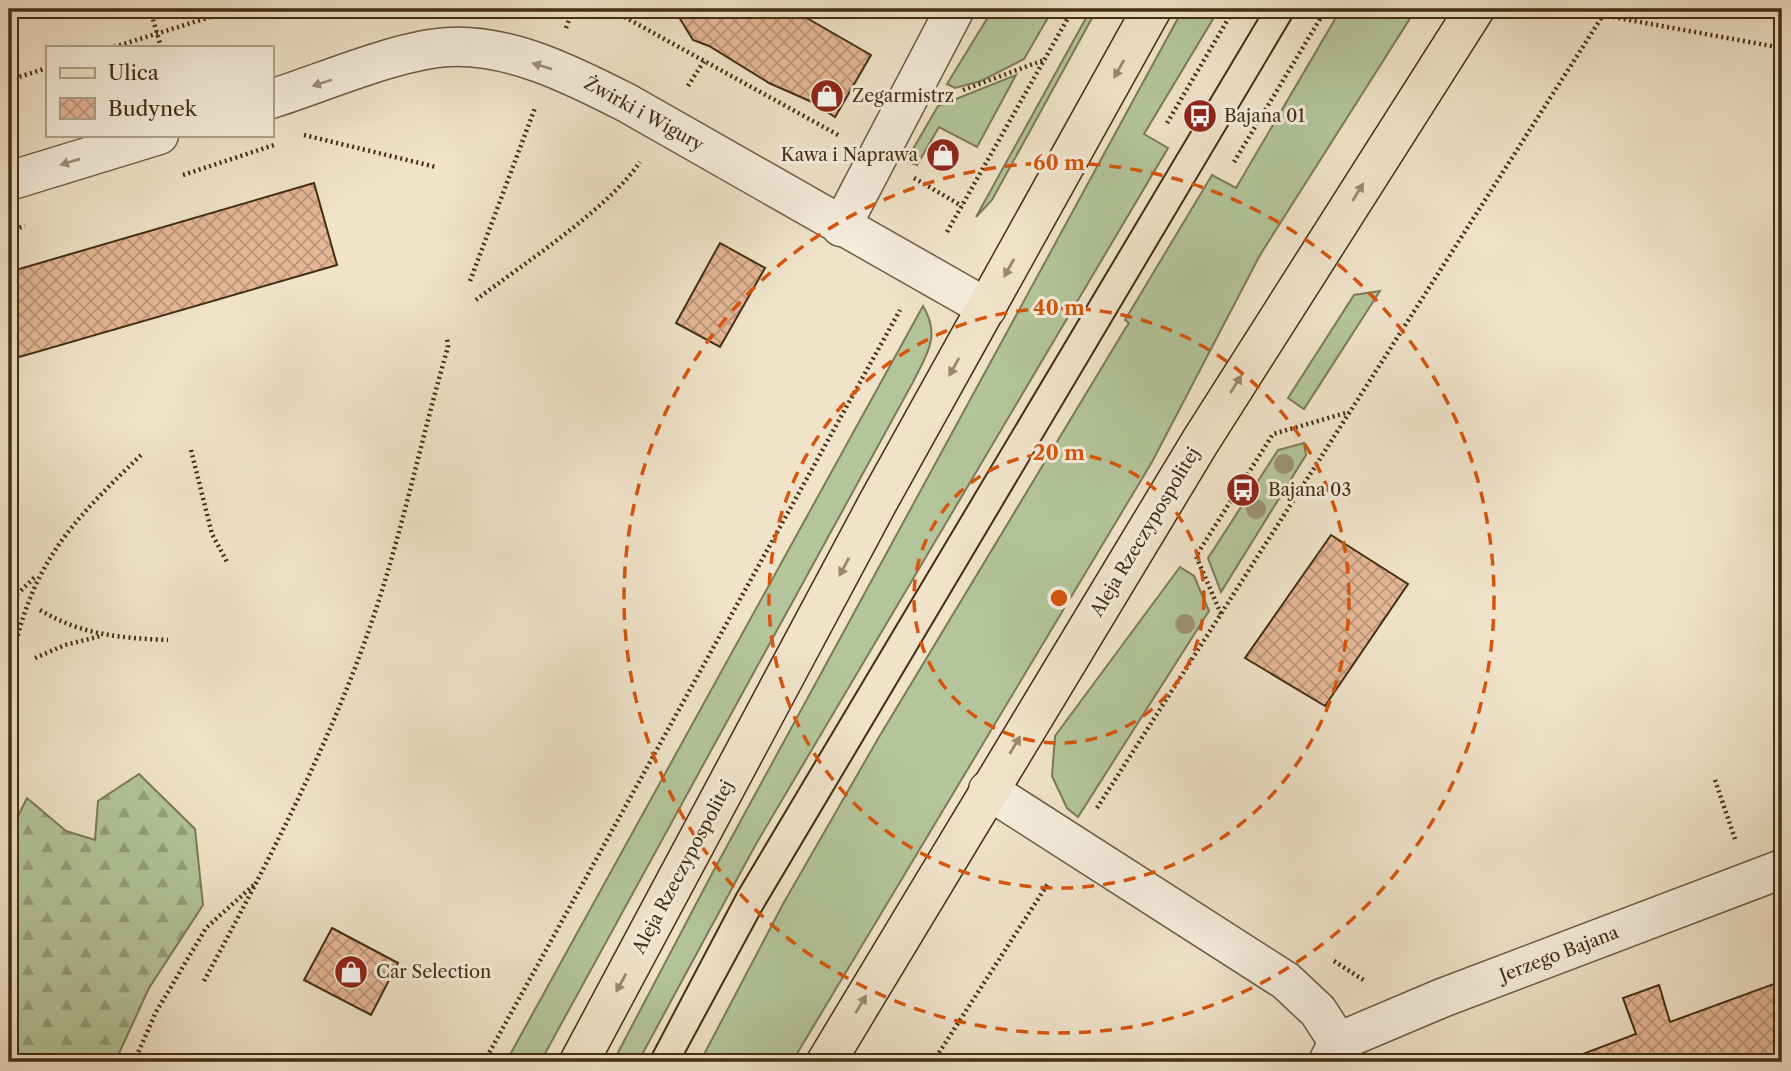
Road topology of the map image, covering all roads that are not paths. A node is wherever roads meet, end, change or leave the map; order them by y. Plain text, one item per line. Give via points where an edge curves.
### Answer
1 (956, 9) edge
2 (1152, 9) edge
3 (1475, 9) edge
4 (273, 98) edge
5 (156, 136) edge
6 (9, 181) edge
7 (841, 227) junction
8 (987, 308) junction
9 (988, 790) junction
10 (1766, 875) edge
11 (1333, 1052) edge
12 (579, 1062) edge
13 (826, 1062) edge

1 - 7 street
2 -> 8 main road, Aleja Rzeczypospolitej
9 -> 3 main road, Aleja Rzeczypospolitej via 1200,442
7 -> 4 street, Żwirki i Wigury via 574,76 482,48 428,49
5 -> 6 street
7 - 8 street, Żwirki i Wigury
8 -> 12 main road, Aleja Rzeczypospolitej
9 - 11 street, Jerzego Bajana via 1286,981 1318,1011
13 -> 9 main road, Aleja Rzeczypospolitej
10 - 11 street, Jerzego Bajana via 1442,998

